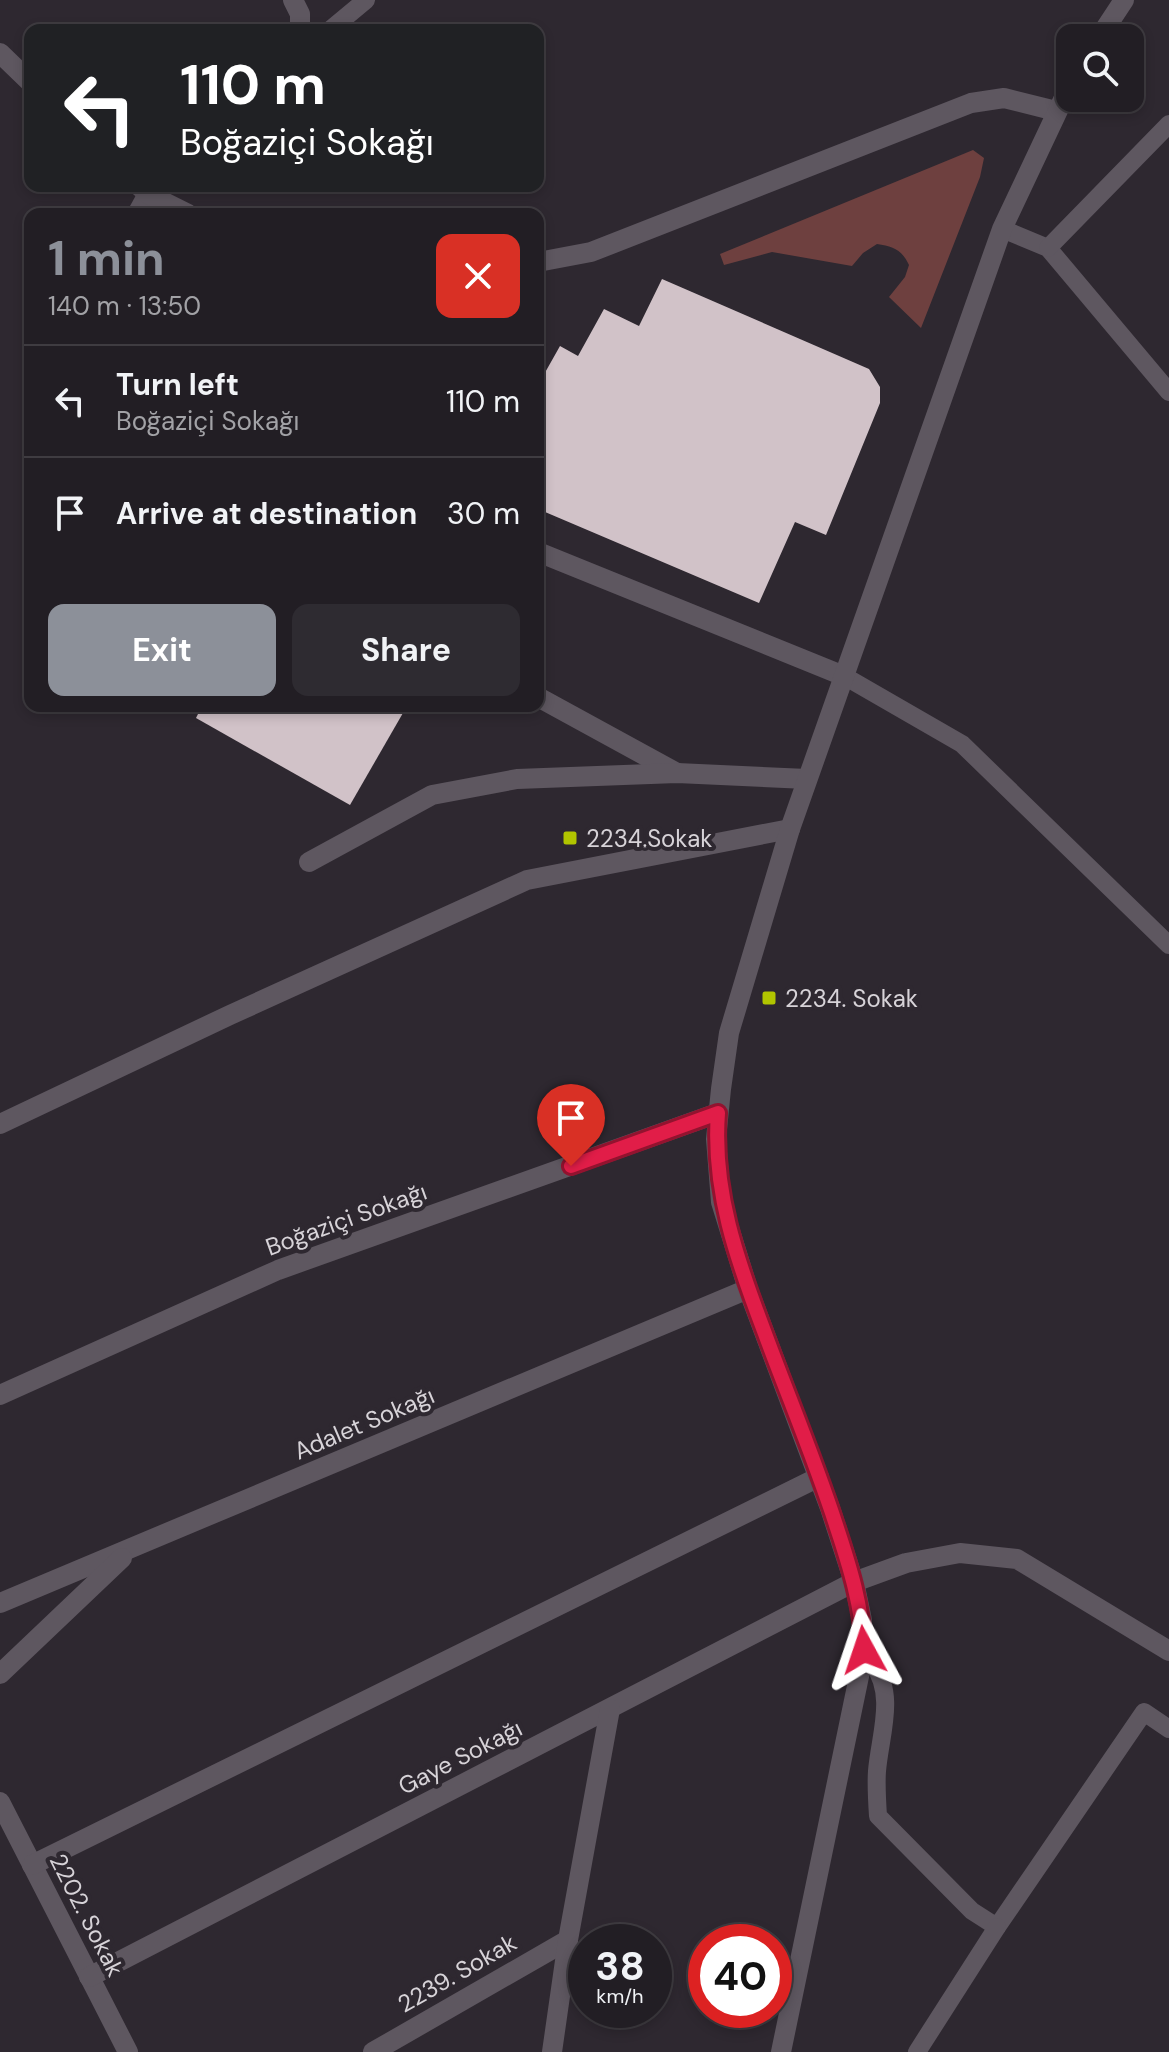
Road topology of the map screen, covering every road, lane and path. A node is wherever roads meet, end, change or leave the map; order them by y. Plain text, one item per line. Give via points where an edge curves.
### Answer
1 (293, 0) edge
2 (366, 0) edge
3 (1124, 0) edge
4 (300, 24) edge
5 (337, 24) edge
6 (1108, 24) edge
7 (0, 53) edge
8 (24, 76) edge
9 (1056, 111) joint
10 (1169, 124) edge
11 (153, 192) edge
12 (178, 208) edge
13 (1002, 229) junction
14 (1048, 248) junction
15 (544, 261) edge
16 (1168, 387) edge
17 (544, 554) edge
18 (844, 676) junction
19 (544, 700) edge
20 (677, 773) junction
21 (807, 779) junction
22 (790, 829) junction
23 (309, 862) dead end
24 (1169, 945) edge
25 (718, 1113) junction
26 (0, 1124) edge
27 (748, 1289) junction
28 (0, 1395) edge
29 (819, 1477) junction
30 (129, 1551) junction
31 (854, 1582) junction
32 (0, 1603) edge
33 (1169, 1651) edge
34 (862, 1662) junction
35 (0, 1674) edge
36 (610, 1709) junction
37 (1169, 1729) edge
38 (0, 1802) edge
39 (32, 1865) junction
40 (571, 1924) edge
41 (997, 1927) junction
42 (568, 1940) joint
43 (89, 1977) junction
44 (128, 2052) edge
45 (373, 2052) edge
46 (552, 2052) edge
47 (781, 2052) edge
48 (917, 2052) edge

1 - 4 street
2 - 5 lane
3 - 6 street
7 - 8 street
9 - 13 street
9 - 15 street via 1004,98 971,103 591,252
10 - 14 lane
11 - 12 street
13 - 14 lane
13 - 18 street
14 - 16 lane
17 - 18 street
18 - 21 street
18 - 24 lane via 962,744
19 - 20 street
20 - 21 street
20 - 23 street via 517,779 432,795
21 - 22 street
22 - 25 street via 729,1033
22 - 26 street via 527,880
25 - 27 street via 721,1202
25 - 28 street, Boğaziçi Sokağı via 278,1270
27 - 29 street
27 - 30 street, Adalet Sokağı
29 - 31 street
29 - 39 street
30 - 32 street, Adalet Sokağı
30 - 35 street
31 - 33 street, Gaye Sokağı via 906,1563 960,1553 1017,1559
31 - 34 street via 862,1620
31 - 36 street, Gaye Sokağı
34 - 41 lane via 873,1664 882,1676 886,1700 876,1773 878,1816 972,1911
34 - 47 street
36 - 40 street
36 - 43 street, Gaye Sokağı
37 - 41 lane via 1144,1712
38 - 39 street, 2202. Sokak
39 - 43 street, 2202. Sokak
41 - 48 lane
42 - 45 street, 2239. Sokak
42 - 46 street
43 - 44 street, 2202. Sokak

